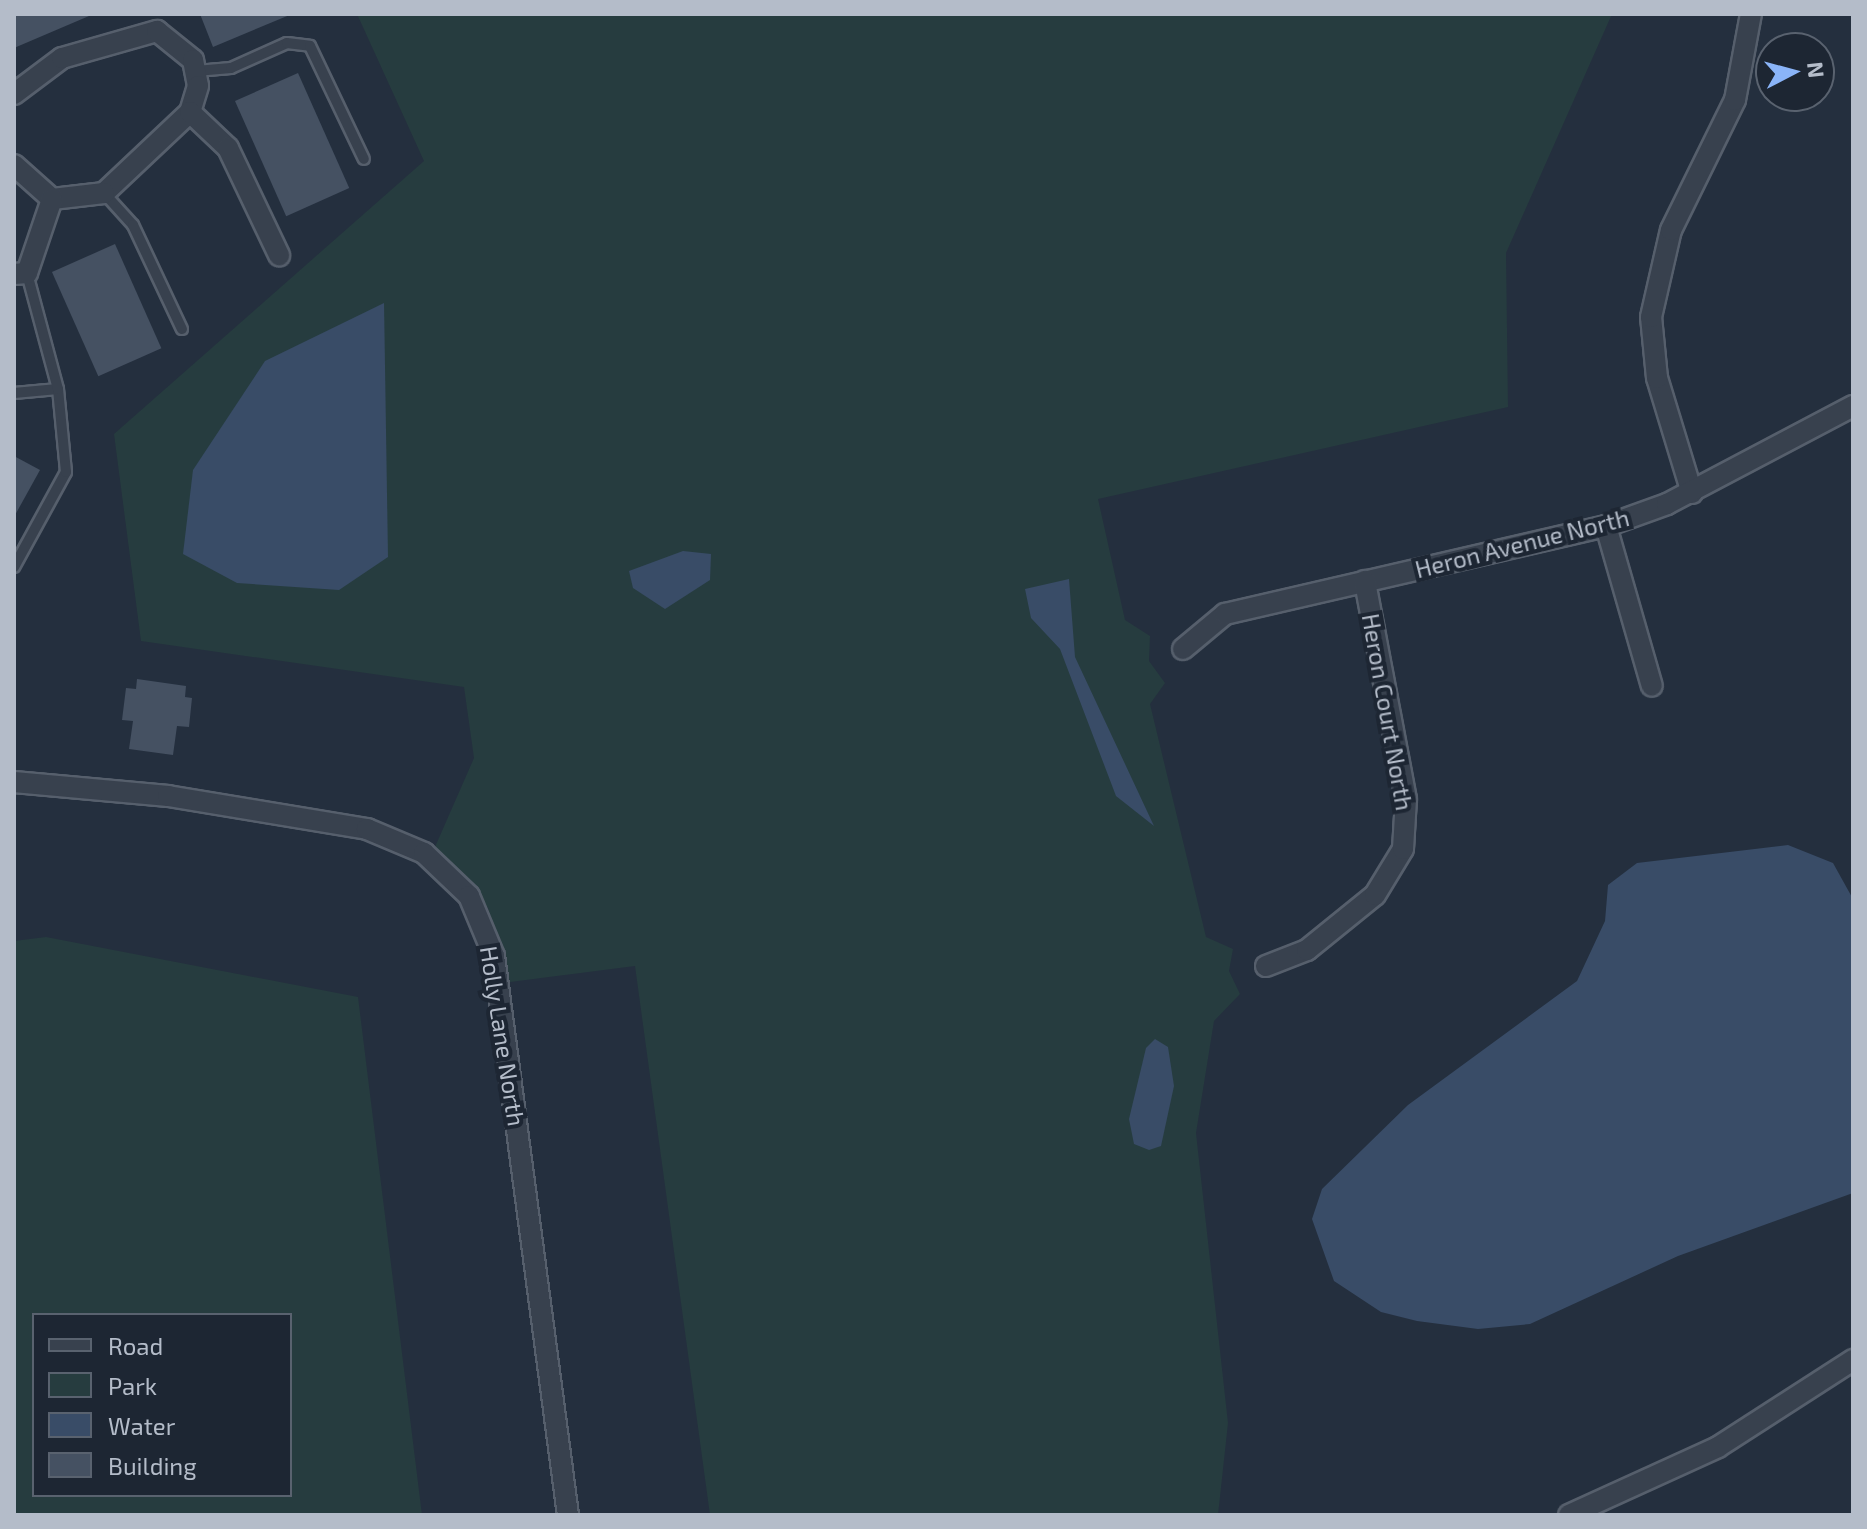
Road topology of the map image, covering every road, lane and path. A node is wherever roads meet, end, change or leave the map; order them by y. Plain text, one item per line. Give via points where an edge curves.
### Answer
1 (1751, 14) edge
2 (157, 23) edge
3 (196, 71) junction
4 (14, 94) edge
5 (190, 112) junction
6 (364, 159) dead end
7 (14, 165) edge
8 (104, 193) junction
9 (52, 199) junction
10 (279, 255) dead end
11 (21, 274) edge
12 (182, 329) dead end
13 (58, 389) junction
14 (14, 393) edge
15 (1853, 406) edge
16 (1692, 493) junction
17 (1606, 526) junction
18 (14, 567) edge
19 (1365, 581) junction
20 (1183, 649) dead end
21 (1652, 686) dead end
22 (14, 782) edge
23 (1266, 966) dead end
24 (1853, 1360) edge
25 (568, 1515) edge
26 (1569, 1515) edge

1 - 16 street via 1735,100 1671,230 1651,317 1657,378
2 - 3 street via 184,49
2 - 4 street via 62,58
3 - 5 street
3 - 6 lane via 231,68 287,43 310,46
5 - 8 street
5 - 10 street via 228,148
7 - 9 street
8 - 9 street
8 - 12 lane via 133,225
9 - 11 street
11 - 13 lane
13 - 14 lane
13 - 18 lane via 66,472
15 - 16 street, Heron Avenue North
16 - 17 street, Heron Avenue North
17 - 19 street, Heron Avenue North
17 - 21 street
19 - 20 street, Heron Avenue North via 1225,614
19 - 23 street, Heron Court North via 1406,799 1403,849 1375,895 1307,950
22 - 25 street, Holly Lane North via 141,793 367,829 424,853 469,896 494,956
24 - 26 street via 1718,1447

